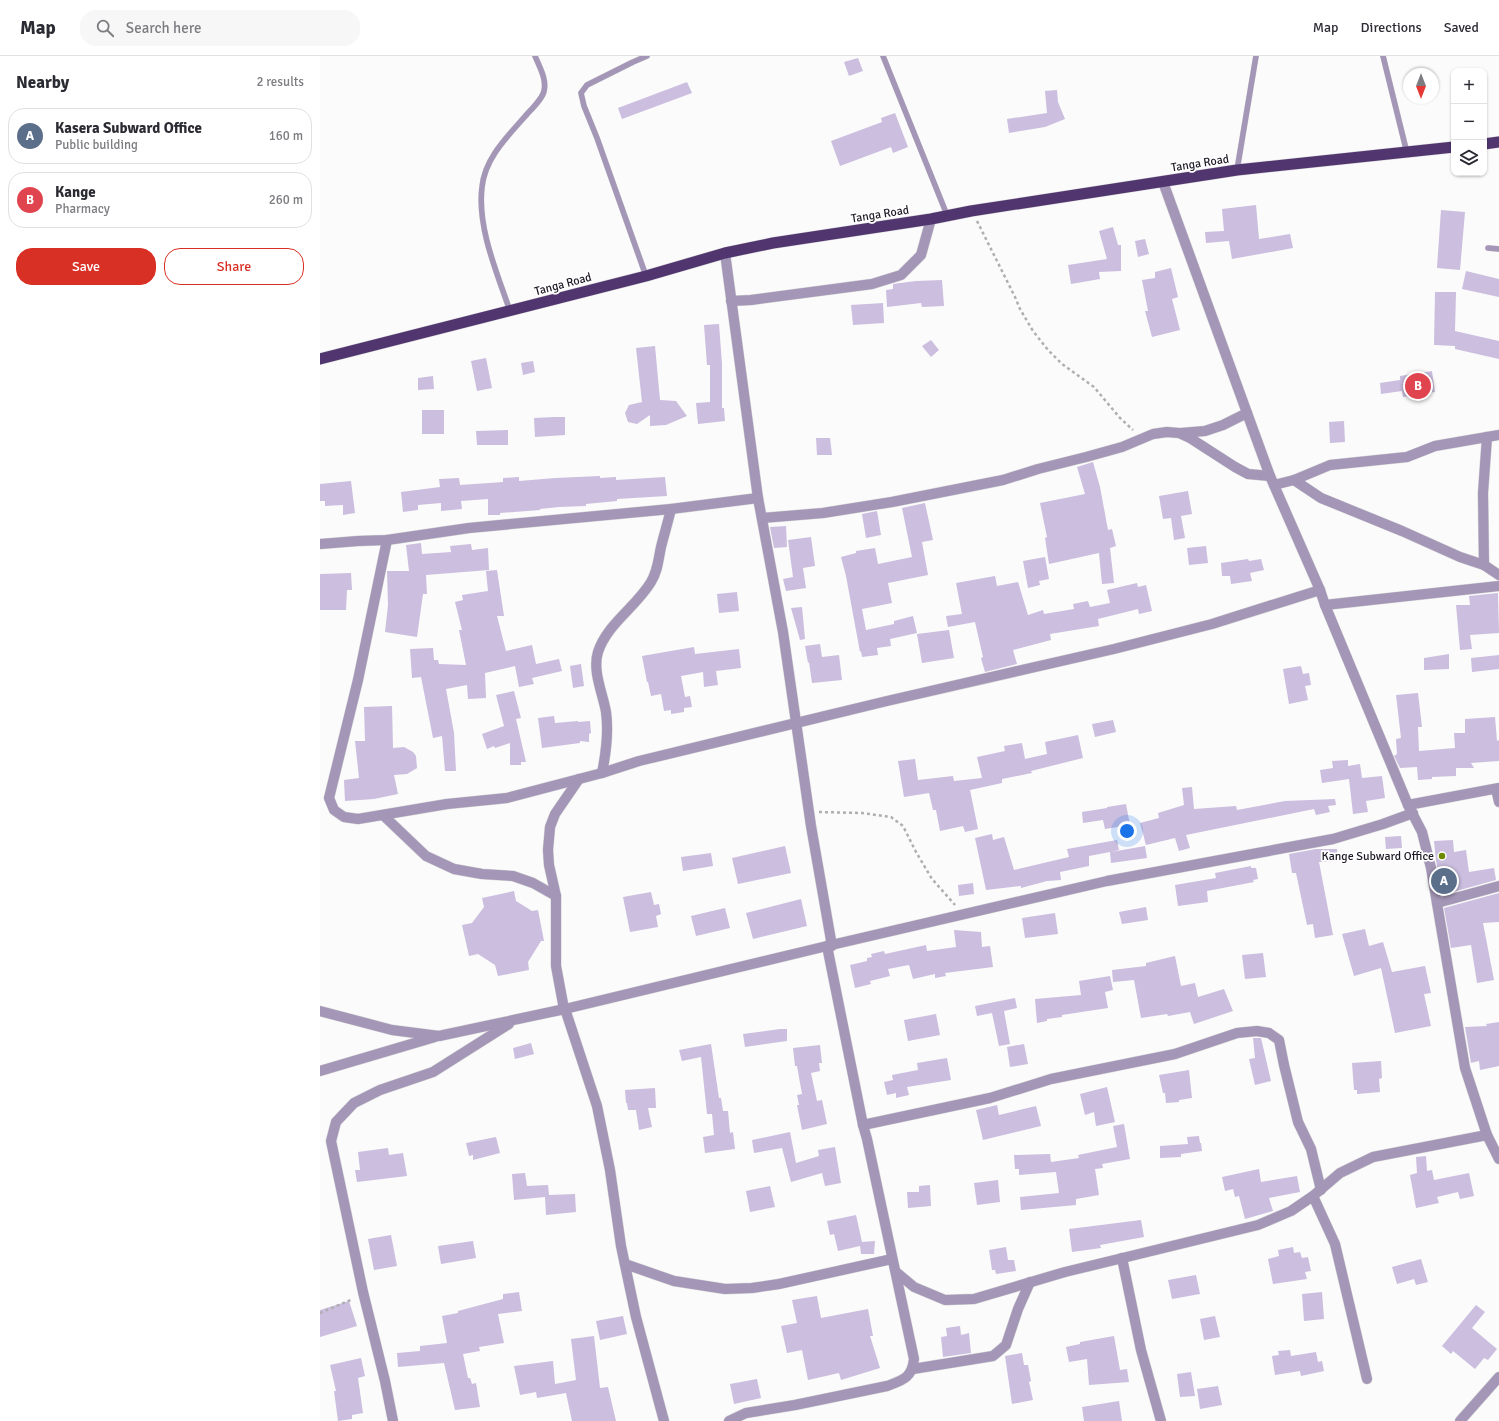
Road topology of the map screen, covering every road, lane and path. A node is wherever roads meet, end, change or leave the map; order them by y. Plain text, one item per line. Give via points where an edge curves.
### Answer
1 (535, 56) edge
2 (647, 56) edge
3 (883, 56) edge
4 (1256, 56) edge
5 (1383, 56) edge
6 (640, 57) edge
7 (1499, 142) edge
8 (1487, 144) edge
9 (1451, 147) edge
10 (1407, 153) junction
11 (1236, 170) junction
12 (1163, 182) junction
13 (971, 211) junction
14 (947, 215) junction
15 (931, 219) junction
16 (1488, 248) dead end
17 (1499, 249) edge
18 (725, 253) junction
19 (646, 276) junction
20 (732, 301) junction
21 (510, 311) junction
22 (320, 359) edge
23 (1248, 413) junction
24 (1179, 433) junction
25 (1499, 435) edge
26 (1487, 436) junction
27 (1142, 438) junction
28 (1294, 480) junction
29 (1272, 481) junction
30 (758, 498) junction
31 (671, 509) junction
32 (762, 518) junction
33 (387, 540) junction
34 (320, 544) edge
35 (1484, 565) junction
36 (1499, 575) edge
37 (1499, 586) edge
38 (1320, 590) junction
39 (1325, 605) junction
40 (797, 723) junction
41 (602, 773) junction
42 (579, 780) junction
43 (1497, 788) edge
44 (324, 797) edge
45 (1499, 802) edge
46 (1411, 809) junction
47 (809, 811) junction
48 (384, 816) junction
49 (1499, 886) edge
50 (556, 896) junction
51 (1436, 903) junction
52 (963, 915) junction
53 (830, 946) junction
54 (564, 1009) junction
55 (320, 1011) edge
56 (515, 1020) junction
57 (439, 1036) junction
58 (320, 1071) edge
59 (863, 1125) junction
60 (1487, 1135) junction
61 (1499, 1159) edge
62 (1317, 1193) junction
63 (1122, 1258) junction
64 (892, 1259) junction
65 (625, 1264) junction
66 (896, 1272) junction
67 (1030, 1282) junction
68 (363, 1292) junction
69 (320, 1313) edge
70 (913, 1369) junction
71 (1499, 1377) edge
72 (1366, 1379) dead end
73 (393, 1421) edge
74 (664, 1421) edge
75 (729, 1421) edge
76 (1161, 1421) edge
77 (1460, 1421) edge

1 - 21 lane via 543,75 544,91 487,164 482,186 482,217 492,258
2 - 6 lane
3 - 14 lane
4 - 11 lane
5 - 10 lane
6 - 19 lane via 587,85 581,92
7 - 8 highway
9 - 10 highway, Tanga Road
10 - 11 highway, Tanga Road
11 - 12 highway, Tanga Road
12 - 13 highway, Tanga Road
12 - 23 street
13 - 14 highway, Tanga Road
13 - 27 path via 1033,331 1062,364 1094,387 1120,418
14 - 15 highway, Tanga Road
15 - 18 highway, Tanga Road via 773,243
15 - 20 street via 921,255 901,275 872,284
16 - 17 lane
18 - 19 highway, Tanga Road
18 - 20 street
19 - 21 highway, Tanga Road
20 - 30 street
21 - 22 highway, Tanga Road
23 - 24 street via 1205,431
23 - 29 street
24 - 27 street via 1167,432
24 - 29 street via 1235,468
25 - 26 street
26 - 28 street via 1435,446 1407,457 1330,465
26 - 35 street via 1483,493
27 - 32 street via 1086,458 1003,480 823,513
28 - 29 street
28 - 35 street via 1321,498
29 - 38 street
30 - 31 street
30 - 32 street
31 - 33 street via 469,528
31 - 41 street via 658,569 639,599 604,637 598,654 597,670 608,733
32 - 40 street
33 - 34 street
33 - 44 street via 358,680
35 - 36 street
37 - 39 street
38 - 39 street
38 - 40 street via 1212,624 1114,649
39 - 46 street
40 - 41 street via 639,761
40 - 47 street
41 - 42 street
42 - 48 street via 507,798 447,804
42 - 50 street via 555,814 550,828 549,865
43 - 45 street
43 - 46 street
44 - 48 street via 334,810 344,817 358,820
46 - 51 street via 1422,832
46 - 52 street via 1383,824 1333,839 1107,881
47 - 52 path via 891,817 903,826 932,879
47 - 53 street
48 - 50 street via 426,856 454,869 512,876 533,883
49 - 51 street
50 - 54 street via 556,966
51 - 60 street via 1465,1068
52 - 53 street
53 - 54 street
53 - 59 street
54 - 56 street
54 - 65 street via 597,1106
55 - 57 street via 392,1030
56 - 57 street
56 - 68 street via 433,1072 380,1090 354,1103 336,1122 331,1141
57 - 58 street
59 - 62 street via 990,1098 1052,1079 1174,1054 1237,1033 1269,1032 1279,1040 1298,1122 1311,1149
59 - 64 street
60 - 61 street
60 - 62 street via 1373,1157 1340,1173
62 - 63 street via 1291,1211 1258,1225
62 - 72 street via 1335,1244
63 - 67 street
63 - 76 street via 1141,1350
64 - 65 street via 779,1284 732,1289 674,1281
64 - 66 street
65 - 74 street
66 - 67 street via 914,1287 945,1300 974,1299
66 - 70 street via 914,1359
67 - 70 street via 1006,1345 994,1356
68 - 69 path
68 - 73 street
70 - 75 street via 908,1376 887,1386 795,1406 746,1413
71 - 77 street

